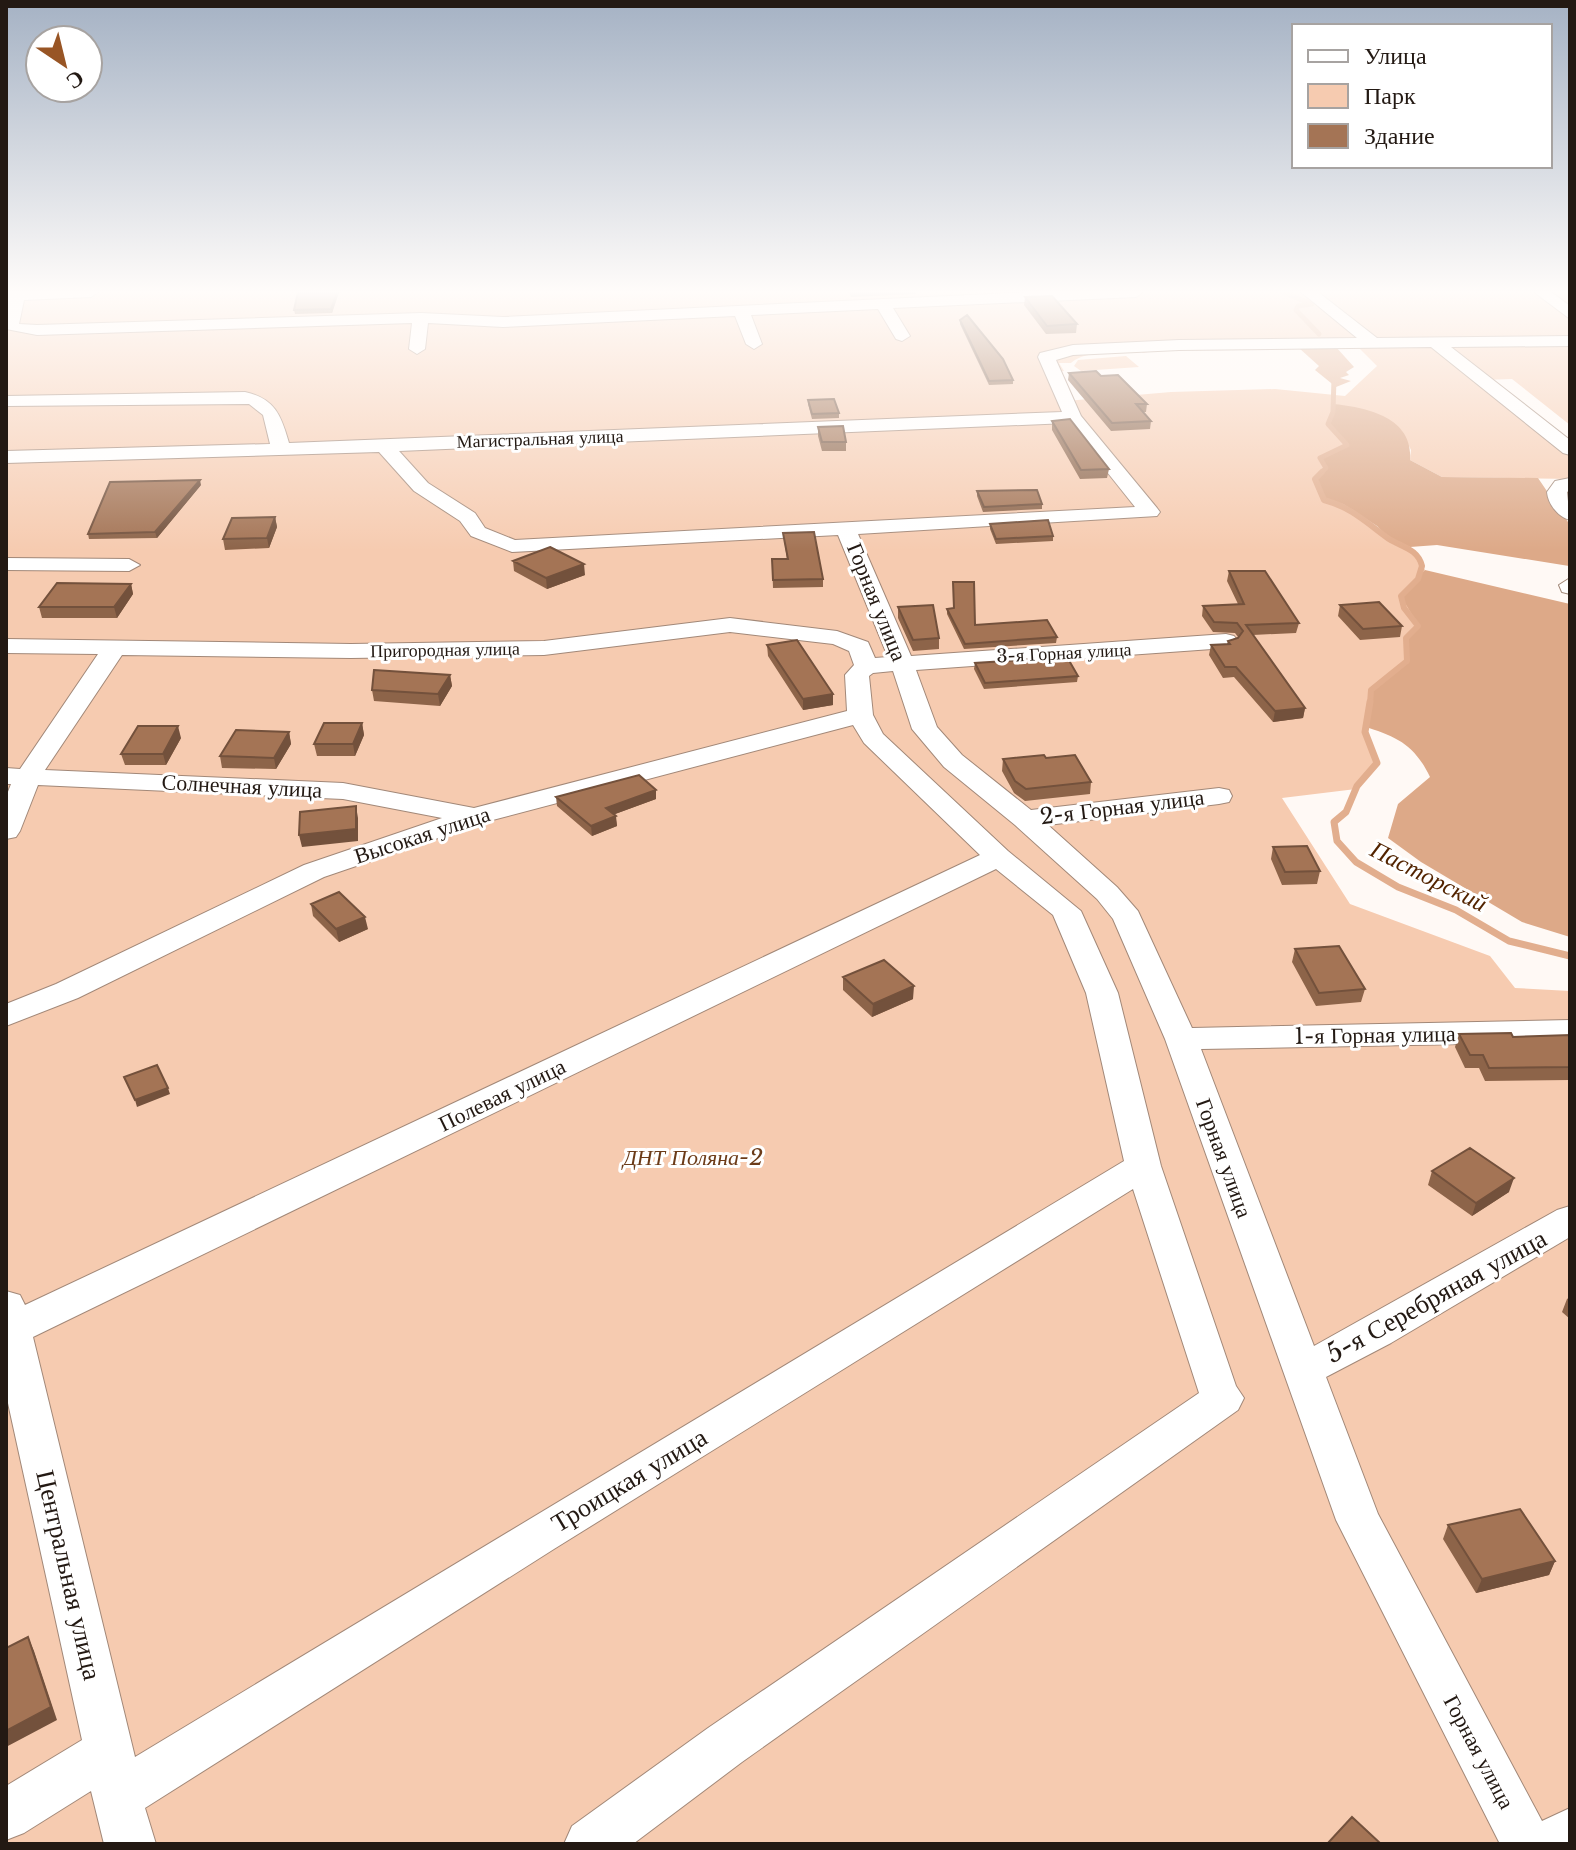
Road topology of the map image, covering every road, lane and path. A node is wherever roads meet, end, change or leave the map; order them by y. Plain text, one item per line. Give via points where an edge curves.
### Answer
1 (1056, 378) edge
2 (1480, 378) edge
3 (6, 401) edge
4 (1073, 417) junction
5 (393, 446) junction
6 (281, 449) junction
7 (1570, 449) edge
8 (6, 457) edge
9 (1570, 484) edge
10 (1570, 514) edge
11 (846, 529) junction
12 (6, 564) edge
13 (129, 565) dead end
14 (1226, 641) edge
15 (6, 646) edge
16 (116, 646) junction
17 (902, 663) junction
18 (866, 666) junction
19 (860, 715) junction
20 (17, 776) edge
21 (1219, 796) dead end
22 (475, 816) junction
23 (1025, 819) junction
24 (6, 831) edge
25 (998, 857) junction
26 (6, 1016) edge
27 (1570, 1031) edge
28 (1181, 1039) junction
29 (1143, 1166) junction
30 (1570, 1220) edge
31 (8, 1322) edge
32 (1301, 1371) junction
33 (113, 1774) junction
34 (6, 1815) edge
35 (1570, 1834) edge
36 (130, 1844) edge
37 (590, 1844) edge
38 (1527, 1844) edge
39 (1551, 1844) edge

1 - 4 street
2 - 7 street
3 - 6 street via 245,397 269,406
4 - 5 street, Магистральная улица
4 - 11 street, Горная улица via 1150,512
5 - 6 street, Магистральная улица
5 - 11 street, Горная улица via 388,451 421,487 468,517 478,532 512,546
6 - 8 street, Магистральная улица
9 - 10 street via 1557,492
11 - 17 street, Горная улица
12 - 13 street
14 - 17 street, 3-я Горная улица
15 - 16 street, Пригородная улица
16 - 18 street, Пригородная улица via 544,648 730,625 837,638 860,647
16 - 20 street
17 - 18 street, 3-я Горная улица
17 - 23 street, Горная улица via 925,729 953,761
18 - 19 street via 857,675
19 - 22 street, Высокая улица
19 - 25 street via 893,759
20 - 22 street, Солнечная улица via 343,791
20 - 24 street
21 - 23 street, 2-я Горная улица
22 - 26 street, Высокая улица via 314,871
23 - 28 street, Горная улица via 1127,917
25 - 29 street via 1066,911 1102,993
25 - 31 street, Полевая улица
27 - 28 street, 1-я Горная улица
28 - 32 street, Горная улица
29 - 33 street, Троицкая улица via 538,1535
29 - 37 street via 1220,1392
30 - 32 street, 5-я Серебряная улица
31 - 33 street, Центральная улица
32 - 38 street, Горная улица via 1358,1520
33 - 34 street, Троицкая улица
33 - 36 street, Центральная улица
35 - 39 street

